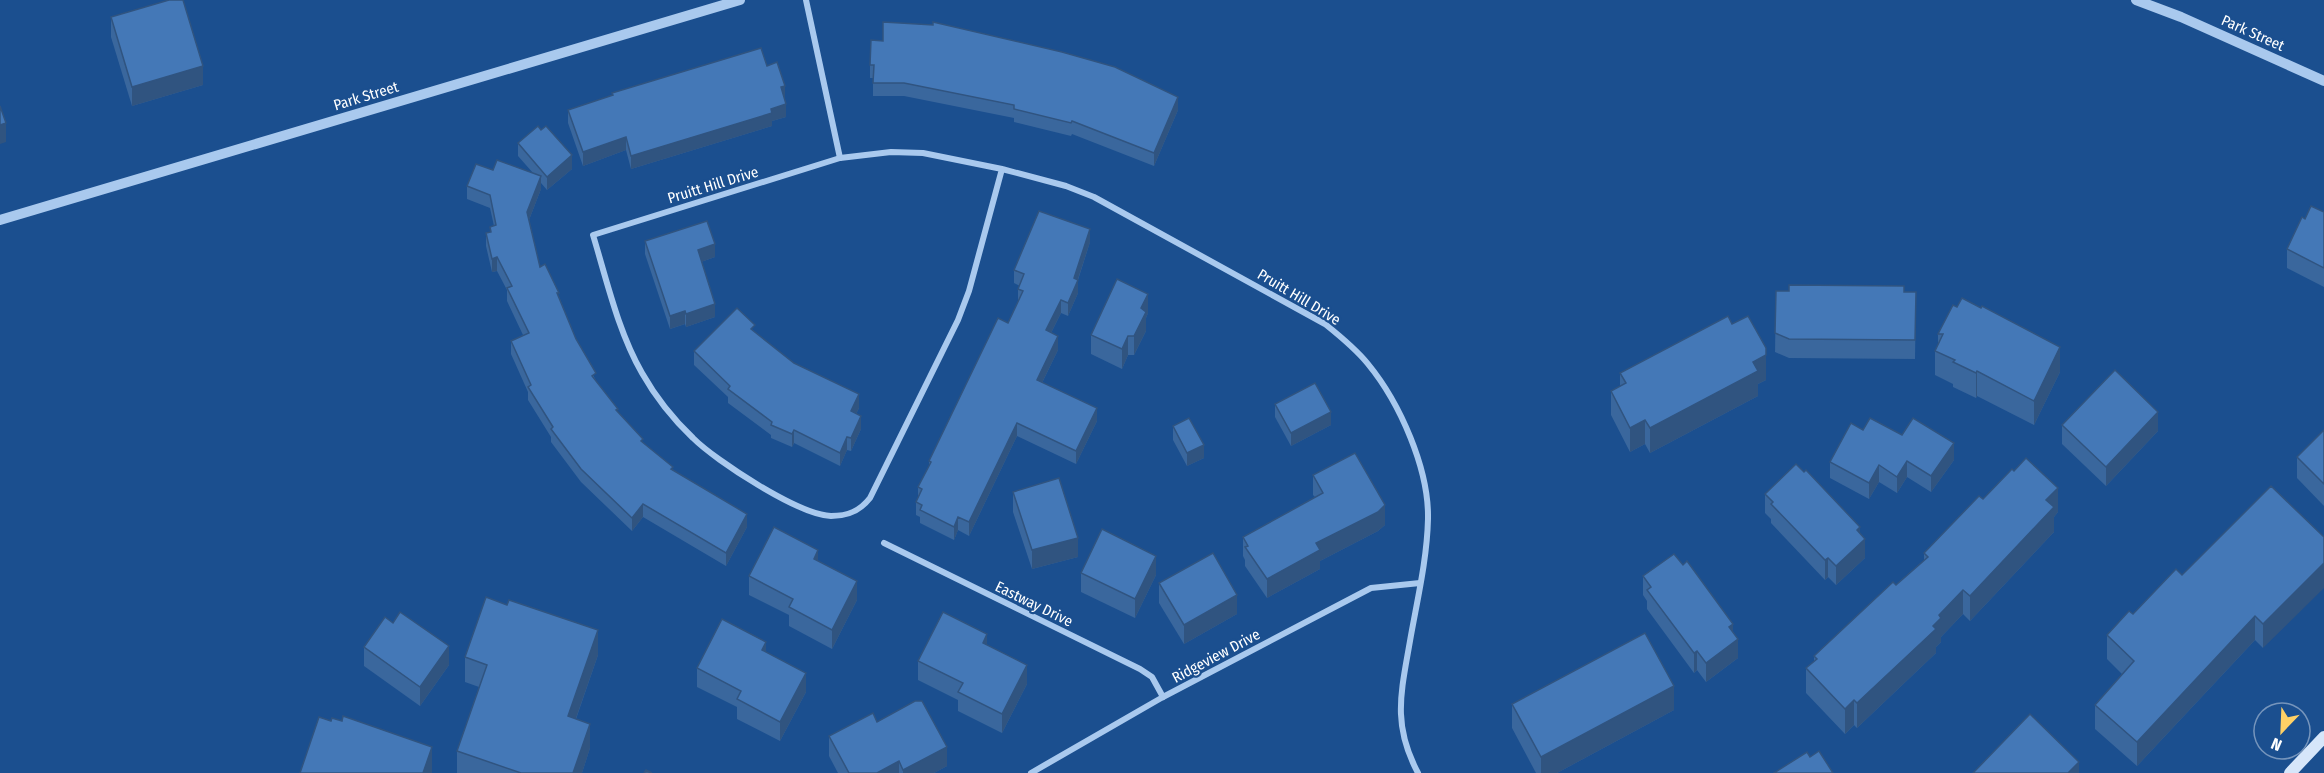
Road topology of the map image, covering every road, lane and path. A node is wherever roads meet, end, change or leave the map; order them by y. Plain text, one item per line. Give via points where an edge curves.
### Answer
1 (740, 0) edge
2 (806, 0) edge
3 (2136, 0) edge
4 (2324, 81) edge
5 (840, 158) junction
6 (1002, 169) junction
7 (0, 220) edge
8 (884, 543) dead end
9 (1420, 584) junction
10 (1163, 697) junction
11 (2324, 737) edge
12 (1031, 773) edge
13 (1418, 773) edge
14 (2290, 773) edge

1 - 7 street, Park Street
2 - 5 street
3 - 4 street, Park Street
5 - 6 street, Pruitt Hill Drive via 923,153
5 - 6 street, Pruitt Hill Drive via 593,235 633,354 652,389 679,423 707,451 759,485 820,514 841,515 862,508 870,498 969,291
6 - 9 street, Pruitt Hill Drive via 1066,186 1124,211 1299,307 1349,343 1386,388 1412,443 1424,480 1428,518
8 - 10 street, Eastway Drive via 1140,669 1152,677
9 - 10 street, Ridgeview Drive via 1371,588
9 - 13 street, Pruitt Hill Drive via 1400,699 1401,725
10 - 12 street, Ridgeview Drive
11 - 14 main road

